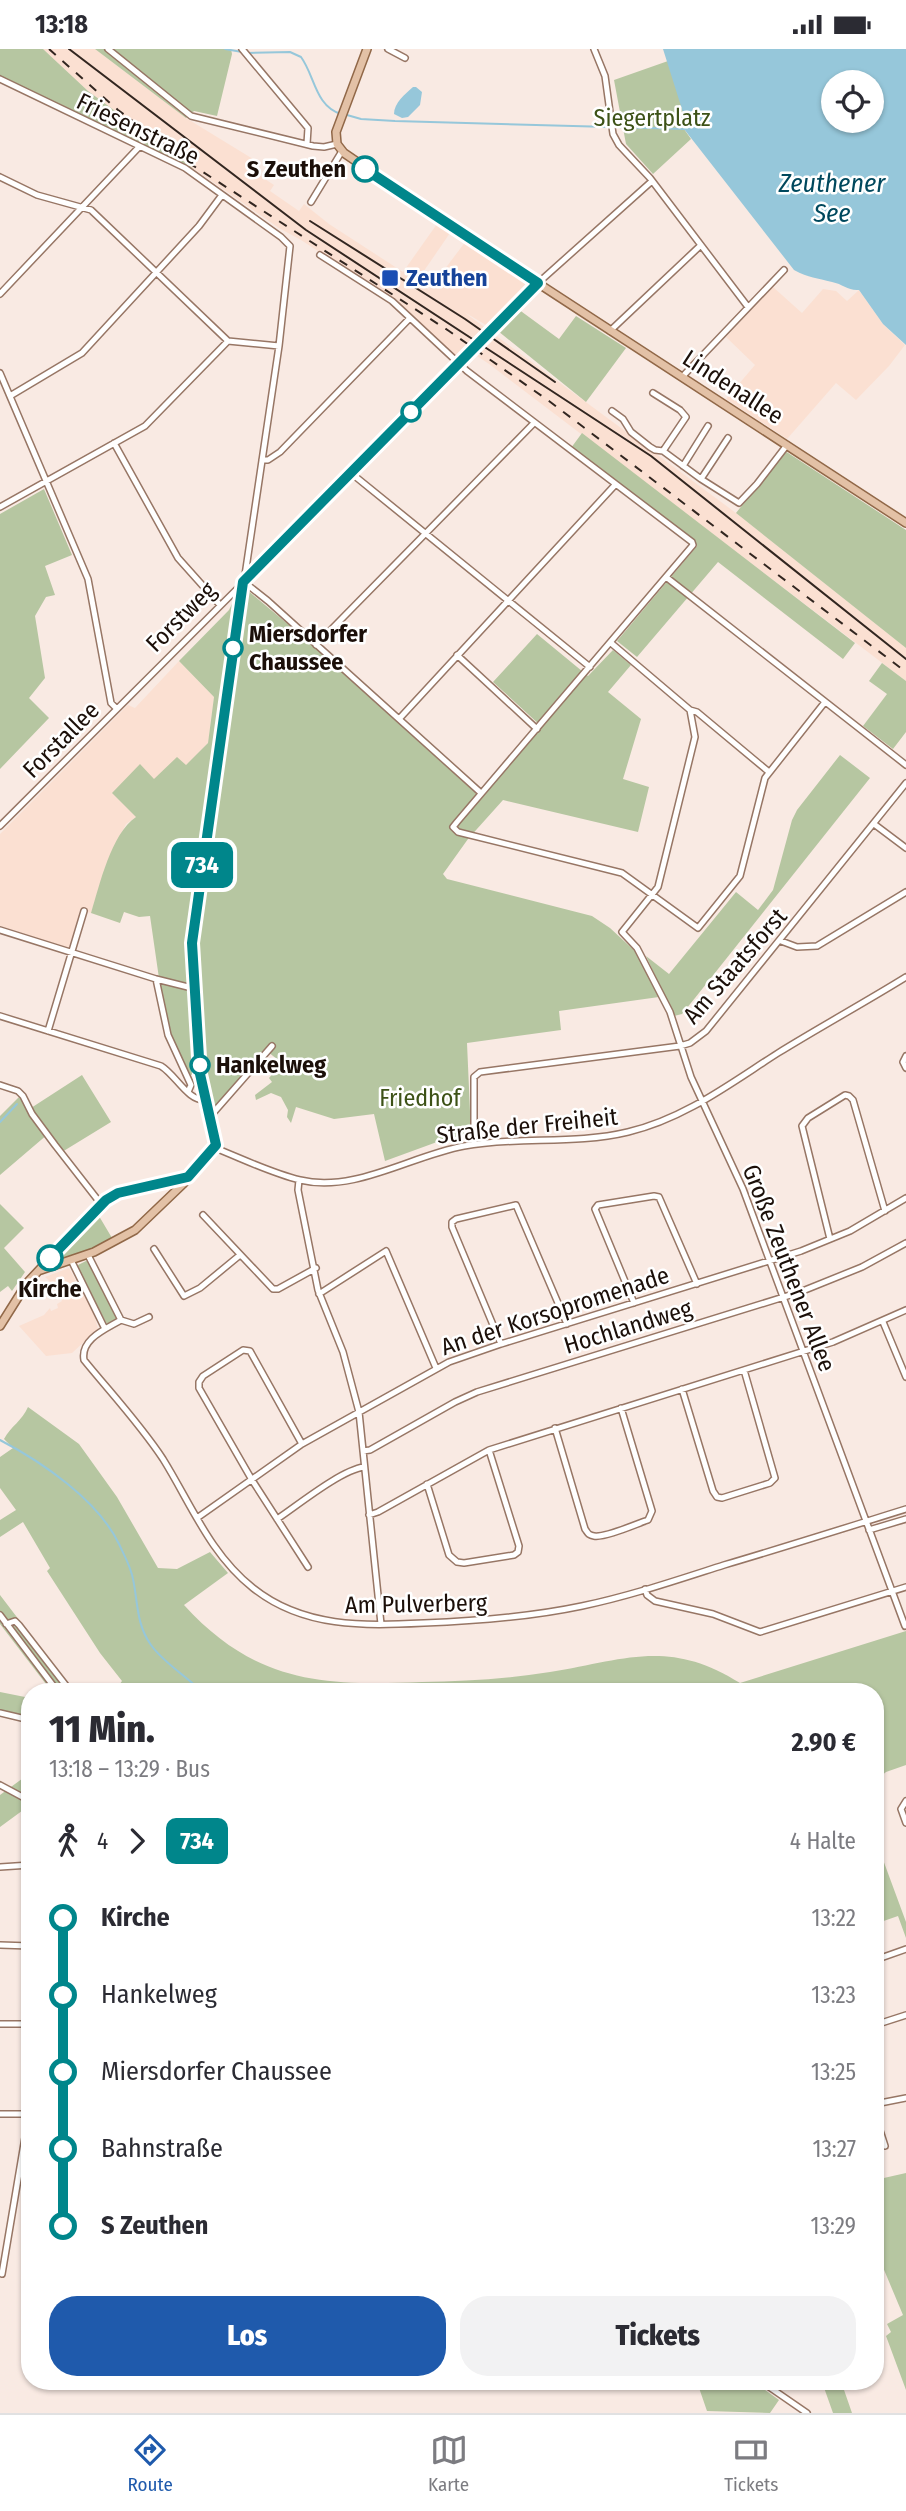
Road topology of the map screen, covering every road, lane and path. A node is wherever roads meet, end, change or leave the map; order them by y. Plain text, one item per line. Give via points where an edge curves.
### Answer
1 (108, 49) edge
2 (242, 49) edge
3 (367, 49) edge
4 (388, 49) edge
5 (594, 49) edge
6 (405, 58) dead end
7 (0, 79) edge
8 (307, 144) junction
9 (340, 147) junction
10 (139, 148) junction
11 (0, 177) edge
12 (652, 181) junction
13 (222, 195) junction
14 (311, 202) dead end
15 (85, 207) junction
16 (701, 245) junction
17 (320, 255) dead end
18 (784, 270) dead end
19 (157, 272) junction
20 (538, 283) junction
21 (1, 292) edge
22 (748, 307) junction
23 (410, 318) junction
24 (610, 331) junction
25 (228, 341) junction
26 (279, 346) junction
27 (458, 363) junction
28 (0, 373) edge
29 (682, 377) junction
30 (653, 393) dead end
31 (10, 396) junction
32 (612, 411) dead end
33 (534, 423) junction
34 (708, 426) dead end
35 (728, 438) dead end
36 (114, 443) junction
37 (787, 445) junction
38 (663, 451) junction
39 (262, 460) junction
40 (682, 466) junction
41 (351, 472) junction
42 (701, 479) junction
43 (47, 481) junction
44 (615, 485) junction
45 (0, 507) edge
46 (906, 523) edge
47 (425, 534) junction
48 (666, 577) junction
49 (243, 582) junction
50 (508, 601) junction
51 (220, 604) junction
52 (611, 643) junction
53 (316, 645) junction
54 (457, 655) junction
55 (590, 667) junction
56 (825, 702) junction
57 (117, 709) junction
58 (690, 710) junction
59 (399, 719) junction
60 (537, 729) junction
61 (906, 765) edge
62 (769, 772) junction
63 (906, 783) edge
64 (481, 793) junction
65 (874, 824) junction
66 (0, 826) edge
67 (906, 848) edge
68 (906, 892) edge
69 (651, 895) junction
70 (83, 911) dead end
71 (0, 930) edge
72 (781, 941) junction
73 (72, 953) junction
74 (906, 977) edge
75 (156, 979) junction
76 (194, 987) junction
77 (0, 1016) edge
78 (48, 1031) junction
79 (272, 1046) dead end
80 (680, 1046) junction
81 (906, 1056) edge
82 (906, 1068) edge
83 (0, 1085) edge
84 (188, 1092) junction
85 (206, 1100) junction
86 (702, 1101) junction
87 (209, 1113) junction
88 (474, 1144) junction
89 (215, 1149) junction
90 (188, 1177) junction
91 (299, 1180) junction
92 (906, 1198) edge
93 (101, 1203) junction
94 (885, 1211) junction
95 (203, 1215) dead end
96 (830, 1239) junction
97 (906, 1243) edge
98 (154, 1249) dead end
99 (88, 1255) junction
100 (240, 1255) junction
101 (71, 1260) junction
102 (769, 1262) junction
103 (316, 1268) junction
104 (41, 1270) junction
105 (697, 1284) junction
106 (319, 1294) junction
107 (783, 1298) junction
108 (634, 1303) junction
109 (906, 1310) edge
110 (149, 1317) dead end
111 (121, 1320) junction
112 (883, 1322) junction
113 (567, 1324) junction
114 (0, 1326) edge
115 (105, 1329) junction
116 (501, 1344) junction
117 (803, 1352) junction
118 (436, 1368) junction
119 (744, 1370) junction
120 (906, 1377) edge
121 (682, 1389) junction
122 (621, 1408) junction
123 (359, 1412) junction
124 (555, 1428) junction
125 (302, 1444) junction
126 (489, 1450) junction
127 (363, 1451) junction
128 (365, 1467) junction
129 (252, 1480) junction
130 (427, 1484) junction
131 (906, 1509) edge
132 (369, 1515) junction
133 (197, 1518) junction
134 (277, 1519) junction
135 (906, 1519) edge
136 (866, 1522) junction
137 (869, 1530) junction
138 (308, 1567) dead end
139 (906, 1587) edge
140 (645, 1589) junction
141 (891, 1592) junction
142 (2, 1619) edge
143 (381, 1625) junction
144 (905, 1626) edge
145 (51, 1683) edge
146 (64, 1683) edge
147 (0, 1713) edge
148 (21, 1718) edge
149 (0, 1785) edge
150 (21, 1796) edge
151 (906, 1801) edge
152 (906, 1823) edge
153 (21, 1866) edge
154 (0, 1867) edge
155 (0, 1945) edge
156 (21, 1946) edge
157 (906, 1949) edge
158 (884, 1957) edge
159 (906, 2015) edge
160 (884, 2022) edge
161 (0, 2024) edge
162 (21, 2024) edge
163 (906, 2098) edge
164 (884, 2102) edge
165 (0, 2114) edge
166 (21, 2114) edge
167 (884, 2140) edge
168 (886, 2146) dead end
169 (21, 2165) edge
170 (2, 2274) dead end
171 (774, 2390) edge
172 (807, 2413) edge

1 - 8 street via 191,116
2 - 8 street via 308,128
3 - 9 main road via 336,132
4 - 6 street
5 - 12 street via 605,76 613,134
7 - 10 street, Friesenstraße
8 - 9 street
9 - 14 street
9 - 20 main road, Lindenallee via 370,172
10 - 13 street, Friesenstraße via 185,168
10 - 15 street
11 - 15 street via 37,195
12 - 16 street
12 - 20 street
13 - 19 street
13 - 26 street, Friesenstraße via 289,243
15 - 19 street
15 - 21 street
16 - 22 street
16 - 24 street
17 - 23 street via 388,298
18 - 22 street
19 - 25 street
19 - 31 street via 79,355
20 - 24 main road, Lindenallee
20 - 27 main road, Forstweg
22 - 29 street
23 - 27 street
23 - 39 street via 279,453
24 - 29 main road, Lindenallee
25 - 26 street
25 - 36 street via 145,426
26 - 39 street
27 - 33 street
27 - 41 main road, Forstweg
28 - 31 street
29 - 37 main road, Lindenallee
30 - 38 street via 686,417
31 - 43 street
32 - 38 street via 631,432
33 - 44 street
33 - 47 street
34 - 40 street
35 - 42 street
36 - 43 street
36 - 51 street via 178,558
37 - 42 street via 739,503
37 - 46 main road, Lindenallee
38 - 40 street
39 - 49 street
40 - 42 street
41 - 47 street
41 - 49 main road, Forstweg
43 - 45 street
43 - 57 street via 88,579 111,703
44 - 48 street via 692,542
44 - 50 street
47 - 50 street
47 - 53 street
48 - 52 street
48 - 56 street
49 - 51 street, Forstweg
49 - 53 street
49 - 76 main road via 193,928
50 - 54 street
50 - 55 street
51 - 57 street, Forstweg
52 - 55 street
52 - 58 street
53 - 59 street
54 - 59 street
54 - 60 street
55 - 60 street
56 - 61 street
56 - 62 street
57 - 66 street, Forstallee
58 - 62 street
58 - 69 street via 695,737 658,887
59 - 64 street
60 - 64 street
62 - 69 street via 740,876 698,928
63 - 65 street, Am Staatsforst
64 - 69 street via 453,827 458,832 622,873
65 - 67 street
65 - 72 street, Am Staatsforst
68 - 72 street via 817,946 797,947
69 - 80 street, Große Zeuthener Allee via 622,932 637,948 663,998
70 - 73 street
71 - 73 street
72 - 80 street, Am Staatsforst via 709,1029
73 - 75 street
73 - 78 street
74 - 86 street, Straße der Freiheit
75 - 76 street
75 - 84 street via 168,1035 191,1085
76 - 85 main road
77 - 78 street
78 - 84 street via 161,1066
79 - 87 street
80 - 86 street, Große Zeuthener Allee
80 - 88 street, Am Staatsforst via 480,1072 474,1077
81 - 82 street
83 - 93 street via 18,1091
84 - 85 street via 197,1100
85 - 87 main road
86 - 88 street, Straße der Freiheit via 657,1124 618,1135
86 - 102 street, Große Zeuthener Allee via 743,1189
87 - 89 main road
88 - 91 street, Straße der Freiheit via 433,1152 346,1181
89 - 90 main road
89 - 91 street, Straße der Freiheit
90 - 93 main road via 118,1193
90 - 99 main road via 135,1230
91 - 103 street
92 - 94 street, An der Korsopromenade
93 - 104 main road
94 - 96 street, An der Korsopromenade
94 - 96 street via 853,1100 845,1095 802,1126
95 - 100 street
96 - 102 street, An der Korsopromenade
97 - 107 street, Hochlandweg via 853,1272
98 - 100 street via 184,1296
99 - 101 main road
99 - 111 street
100 - 103 street via 273,1289
101 - 104 main road
101 - 115 street
102 - 105 street, An der Korsopromenade
102 - 107 street, Große Zeuthener Allee
103 - 106 street
104 - 114 main road via 24,1287
105 - 108 street, An der Korsopromenade
105 - 108 street via 659,1197 598,1205 595,1209
106 - 118 street via 387,1251
106 - 123 street via 343,1352
107 - 117 street, Große Zeuthener Allee
107 - 127 street, Hochlandweg via 477,1392
108 - 113 street, An der Korsopromenade
109 - 112 street
110 - 111 street, Am Pulverberg via 134,1324
111 - 115 street, Am Pulverberg
112 - 117 street
112 - 120 street
113 - 116 street, An der Korsopromenade
113 - 116 street via 516,1205 456,1219 452,1227
115 - 133 street, Am Pulverberg via 88,1342 83,1360 154,1446
116 - 118 street, An der Korsopromenade
117 - 119 street
117 - 136 street, Große Zeuthener Allee
118 - 123 street, An der Korsopromenade
119 - 121 street
119 - 121 street via 775,1478 722,1498 715,1495
121 - 122 street
122 - 124 street
122 - 124 street via 652,1511 648,1520 595,1537 585,1529
123 - 125 street, An der Korsopromenade
123 - 127 street
124 - 126 street
125 - 129 street, An der Korsopromenade
125 - 129 street via 250,1351 243,1350 203,1376 199,1388
126 - 130 street
126 - 130 street via 519,1546 514,1555 464,1563 452,1560
127 - 128 street
128 - 132 street
128 - 134 street via 331,1483
129 - 133 street, An der Korsopromenade
129 - 134 street
130 - 132 street
131 - 136 street, Am Pulverberg
132 - 143 street
133 - 143 street, Am Pulverberg via 233,1570 276,1604 320,1620
134 - 138 street
135 - 137 street
136 - 137 street, Große Zeuthener Allee
136 - 140 street, Am Pulverberg
137 - 141 street, Große Zeuthener Allee
139 - 141 street
140 - 141 street via 655,1601 713,1614 760,1632
140 - 143 street, Am Pulverberg via 583,1606 505,1619
141 - 144 street, Große Zeuthener Allee
142 - 145 street
142 - 146 street via 19,1625
147 - 148 street
149 - 150 street
151 - 152 street via 901,1809
153 - 154 street
155 - 156 street
157 - 158 street
159 - 160 street
161 - 162 street
163 - 164 street
165 - 166 street
167 - 168 street
169 - 170 street
171 - 172 street

